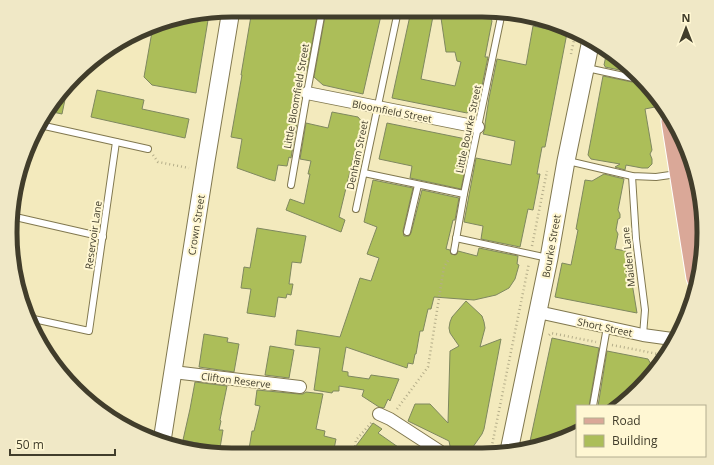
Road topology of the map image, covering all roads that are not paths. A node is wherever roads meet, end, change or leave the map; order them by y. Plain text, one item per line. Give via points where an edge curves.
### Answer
1 (230, 17) edge
2 (321, 17) edge
3 (397, 17) edge
4 (501, 18) edge
5 (590, 46) edge
6 (586, 68) junction
7 (632, 78) edge
8 (306, 93) junction
9 (378, 108) junction
10 (45, 126) edge
11 (478, 127) junction
12 (673, 133) edge
13 (116, 142) junction
14 (148, 149) road end
15 (566, 161) junction
16 (364, 173) junction
17 (679, 174) junction
18 (632, 176) junction
19 (291, 185) dead end
20 (418, 185) junction
21 (464, 194) junction
22 (356, 209) dead end
23 (17, 217) edge
24 (407, 232) dead end
25 (103, 237) junction
26 (456, 238) junction
27 (454, 251) dead end
28 (549, 258) junction
29 (694, 267) edge
30 (538, 312) junction
31 (35, 319) edge
32 (607, 327) junction
33 (643, 335) junction
34 (668, 340) edge
35 (173, 372) junction
36 (300, 387) dead end
37 (593, 405) edge
38 (384, 417) road end
39 (163, 437) edge
40 (510, 446) edge
41 (434, 448) edge

1 - 35 street, Crown Street
2 - 8 lane, Little Bloomfield Street
3 - 9 lane, Denham Street
4 - 11 lane, Little Bourke Street
5 - 6 street, Bourke Street
6 - 7 lane
6 - 15 street, Bourke Street
8 - 9 street, Bloomfield Street
8 - 19 lane, Little Bloomfield Street
9 - 11 street, Bloomfield Street
9 - 16 lane, Denham Street
10 - 13 lane
11 - 21 lane, Little Bourke Street
12 - 17 main road
13 - 14 lane
13 - 25 lane, Reservoir Lane
15 - 18 lane
15 - 28 street, Bourke Street
16 - 20 lane
16 - 22 lane, Denham Street
17 - 18 lane via 656,177
17 - 29 main road
18 - 33 lane, Maiden Lane via 636,239 645,310
20 - 21 lane
20 - 24 lane
21 - 26 lane, Little Bourke Street
23 - 25 lane
25 - 31 lane, Reservoir Lane via 89,331
26 - 27 lane, Little Bourke Street
26 - 28 lane
28 - 30 street, Bourke Street
30 - 32 street, Short Street
30 - 40 street, Bourke Street
32 - 33 street, Short Street
32 - 37 lane
33 - 34 street, Short Street
35 - 36 street, Clifton Reserve
35 - 39 street, Crown Street
38 - 41 street

